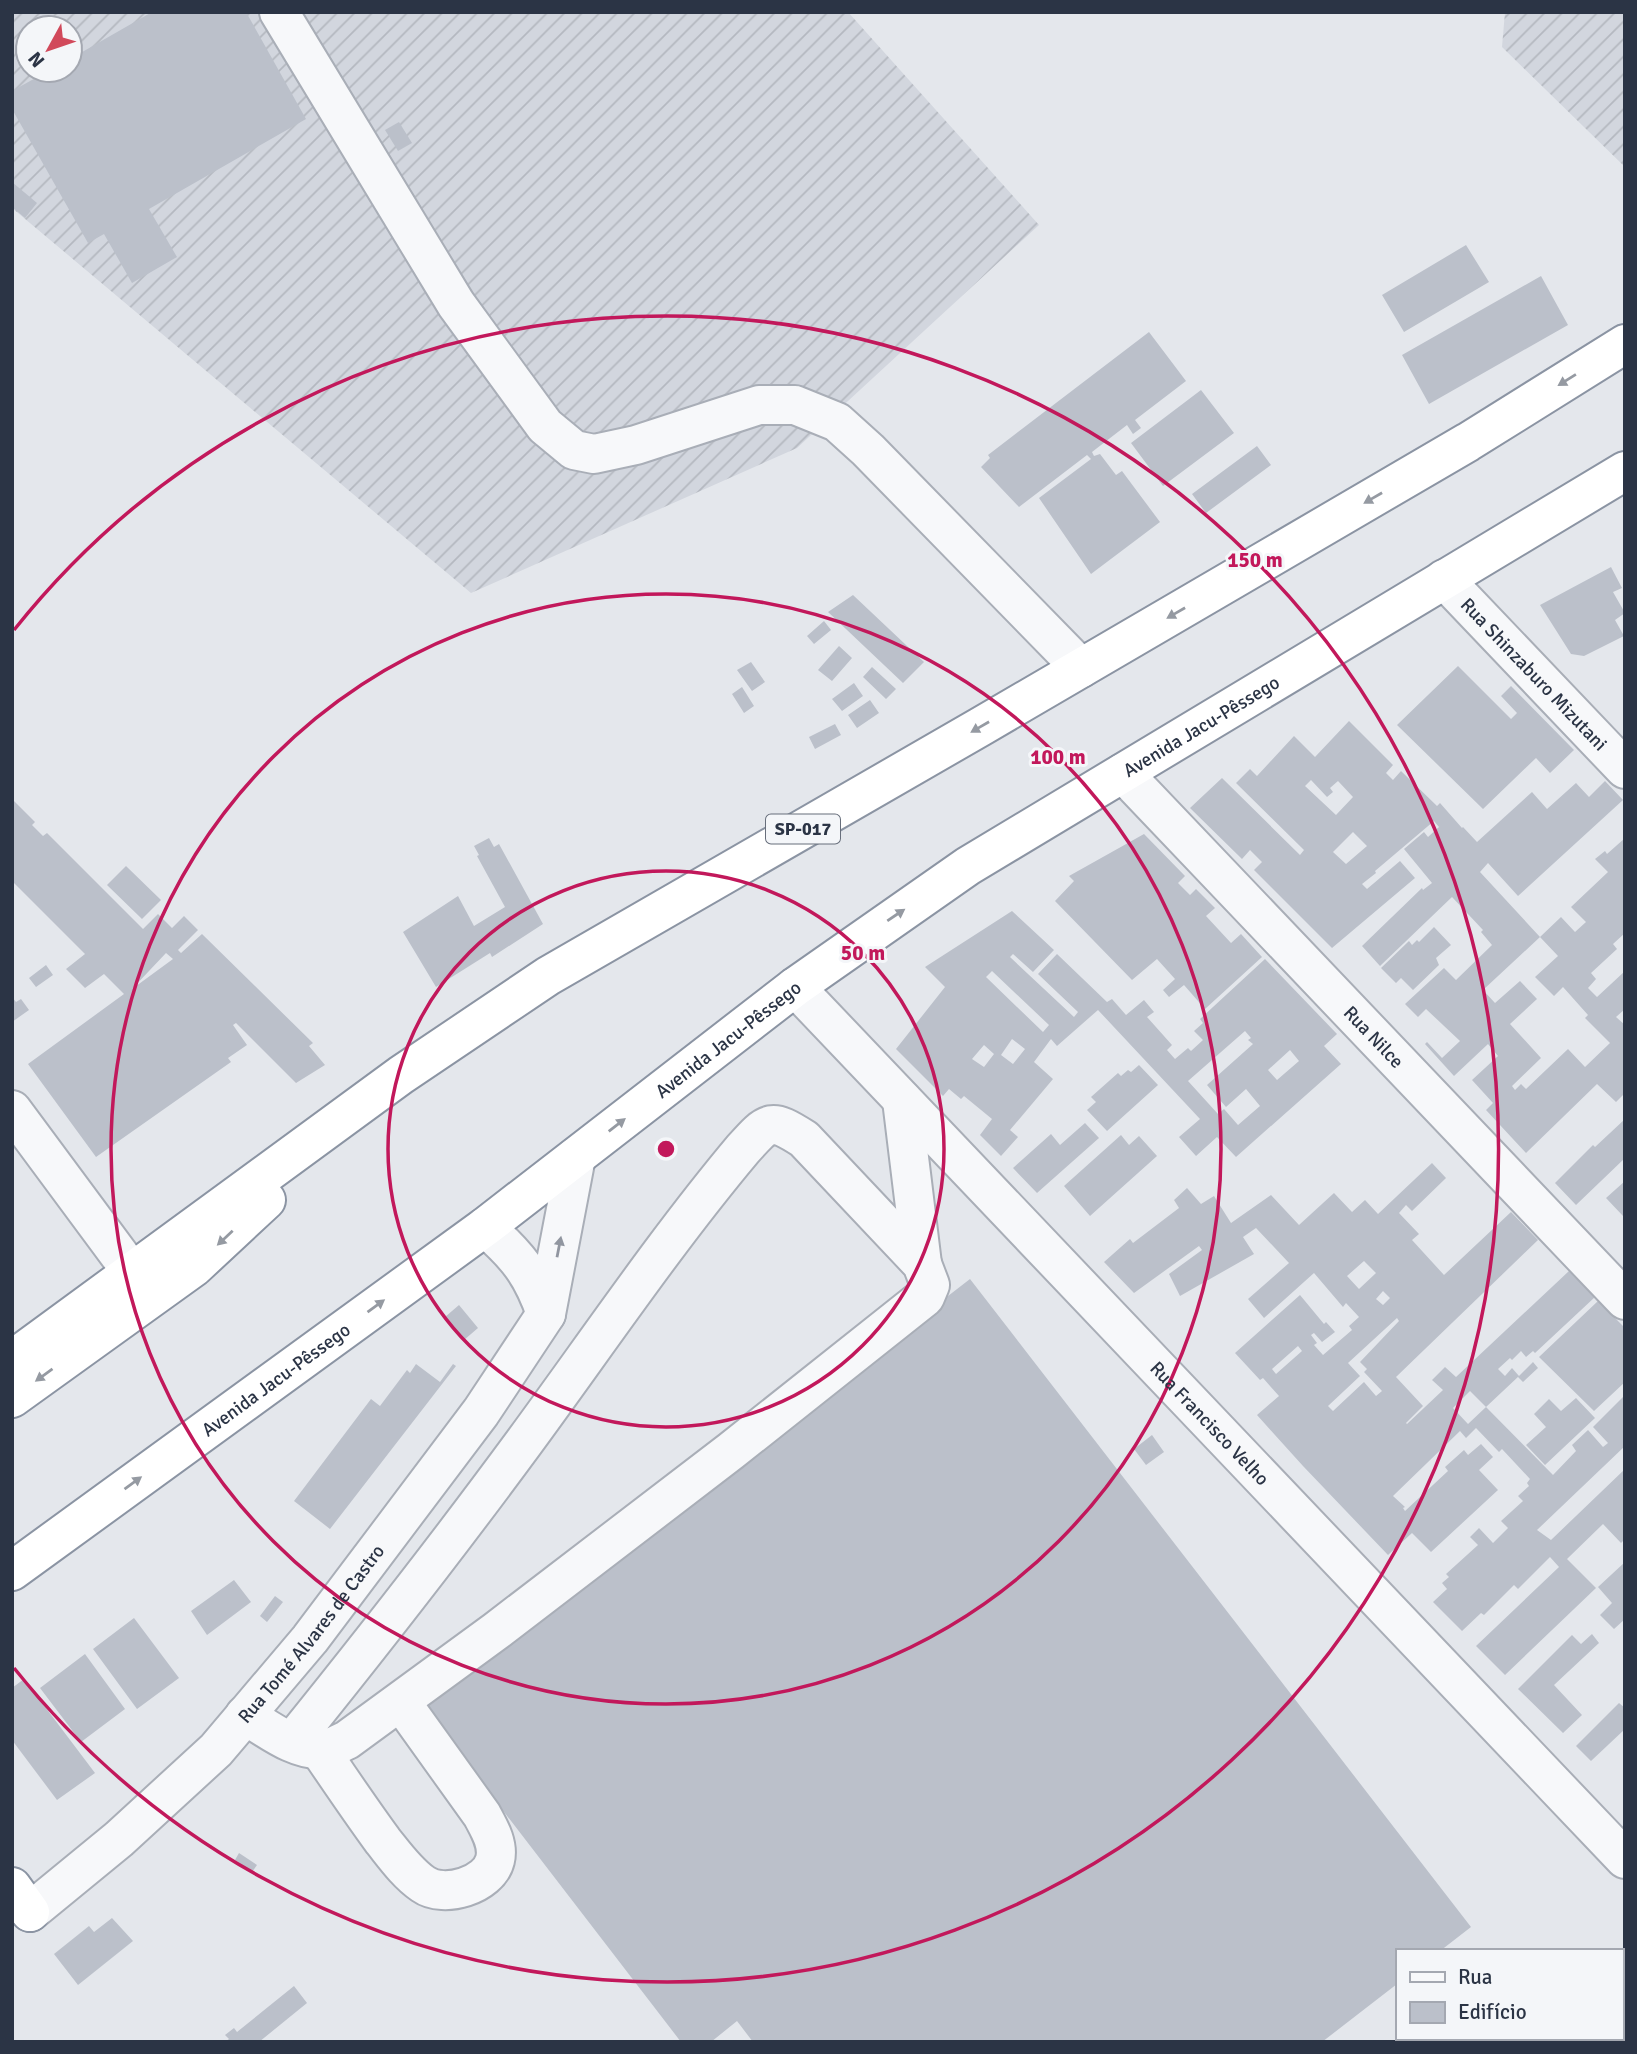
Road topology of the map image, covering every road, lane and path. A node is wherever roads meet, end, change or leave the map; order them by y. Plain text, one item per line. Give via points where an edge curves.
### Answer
1 (279, 12) edge
2 (1625, 344) edge
3 (1625, 471) edge
4 (1444, 579) junction
5 (1082, 668) junction
6 (1625, 769) edge
7 (1124, 773) junction
8 (795, 987) junction
9 (401, 1075) junction
10 (902, 1100) junction
11 (12, 1110) edge
12 (576, 1157) junction
13 (485, 1227) junction
14 (922, 1264) junction
15 (132, 1272) junction
16 (1625, 1300) edge
17 (546, 1314) junction
18 (12, 1360) edge
19 (12, 1398) edge
20 (78, 1523) junction
21 (12, 1550) edge
22 (12, 1571) edge
23 (401, 1702) junction
24 (245, 1715) junction
25 (305, 1746) junction
26 (1625, 1859) edge
27 (21, 1899) edge

1 - 5 street via 456,304 545,426 574,450 594,454 636,444 759,405 795,405 837,422
2 -> 5 highway, SP-017 via 1468,442
3 - 4 highway, Avenida Jacu-Pêssego
4 - 6 street, Rua Shinzaburo Mizutani
4 - 7 highway, Avenida Jacu-Pêssego
5 -> 9 highway, SP-017 via 548,976
8 -> 7 highway, Avenida Jacu-Pêssego via 968,866
7 - 16 street, Rua Nilce
8 - 10 street, Rua Francisco Velho
12 -> 8 highway, Avenida Jacu-Pêssego
9 - 15 highway, SP-017
9 -> 19 highway via 194,1267
10 - 14 street
10 - 26 street, Rua Francisco Velho
11 - 15 street
12 - 13 highway, Avenida Jacu-Pêssego
17 -> 12 street, Rua Tomé Alvares de Castro
13 - 17 street via 531,1276
20 -> 13 highway, Avenida Jacu-Pêssego
14 - 23 street via 930,1284 925,1297
14 - 25 street via 804,1139 784,1126 765,1126 724,1171 643,1277
15 - 18 highway, SP-017
17 - 24 street, Rua Tomé Alvares de Castro via 413,1504 310,1639
20 - 21 highway
20 - 22 highway, Avenida Jacu-Pêssego
23 - 25 street via 328,1749
23 - 25 street via 494,1840 495,1861 488,1872 464,1888 445,1891 425,1886 400,1863
24 - 25 street
24 - 27 street, Rua Tomé Alvares de Castro via 216,1750 119,1839

